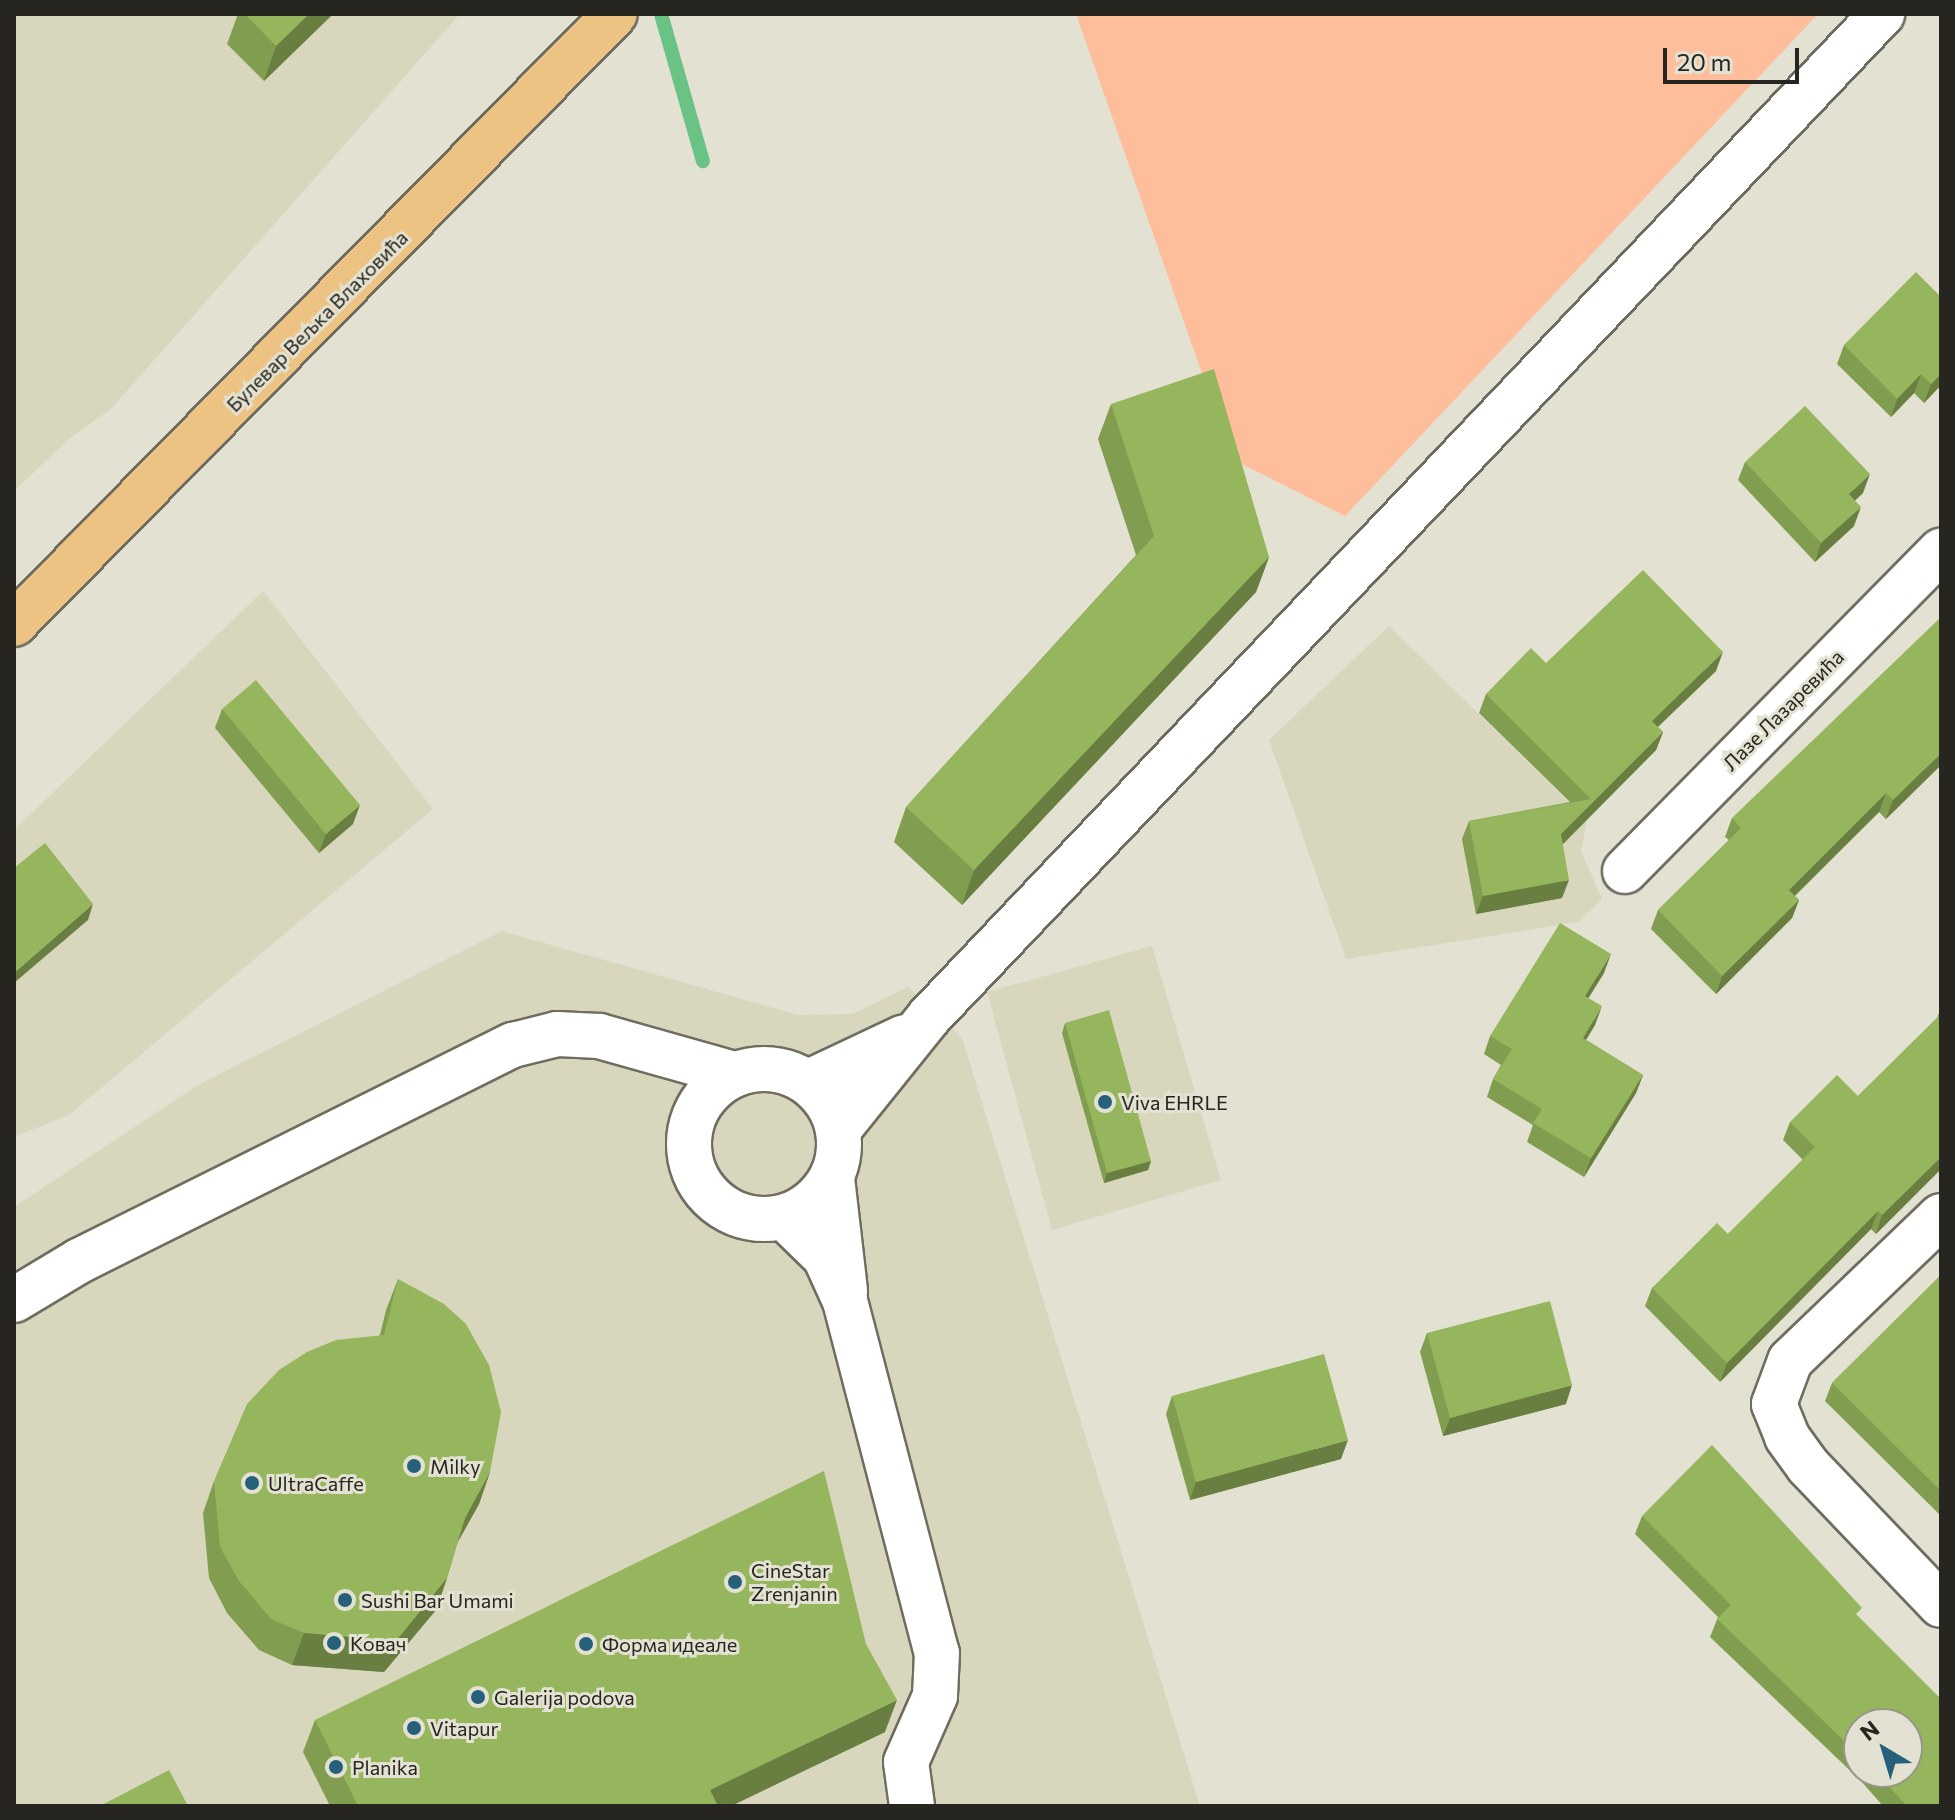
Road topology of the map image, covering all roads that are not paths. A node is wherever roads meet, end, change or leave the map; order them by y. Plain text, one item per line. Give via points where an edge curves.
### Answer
1 (1882, 14) edge
2 (613, 16) edge
3 (1941, 550) edge
4 (14, 624) edge
5 (1625, 871) dead end
6 (917, 1031) junction
7 (639, 1045) junction
8 (734, 1074) junction
9 (809, 1082) junction
10 (698, 1108) junction
11 (839, 1129) junction
12 (832, 1178) junction
13 (1941, 1216) edge
14 (784, 1217) junction
15 (14, 1300) edge
16 (845, 1301) junction
17 (1941, 1605) edge
18 (912, 1806) edge

1 - 6 street
2 - 4 main road, Булевар Вељка Влаховића
3 - 5 street, Лазе Лазаревића
6 - 9 street
6 - 11 street
7 - 8 street
7 - 10 street
7 - 15 street via 557,1034 513,1045 93,1254
8 - 9 street via 773,1068
8 - 10 street via 719,1082
9 - 11 street via 833,1111
10 - 14 street via 690,1126 691,1165 711,1198 745,1217
11 - 12 street
12 - 14 street via 804,1208
12 - 16 street
13 - 17 street via 1790,1361 1774,1404 1787,1437 1808,1466
14 - 16 street via 825,1257
16 - 18 street via 937,1653 935,1696 906,1762

